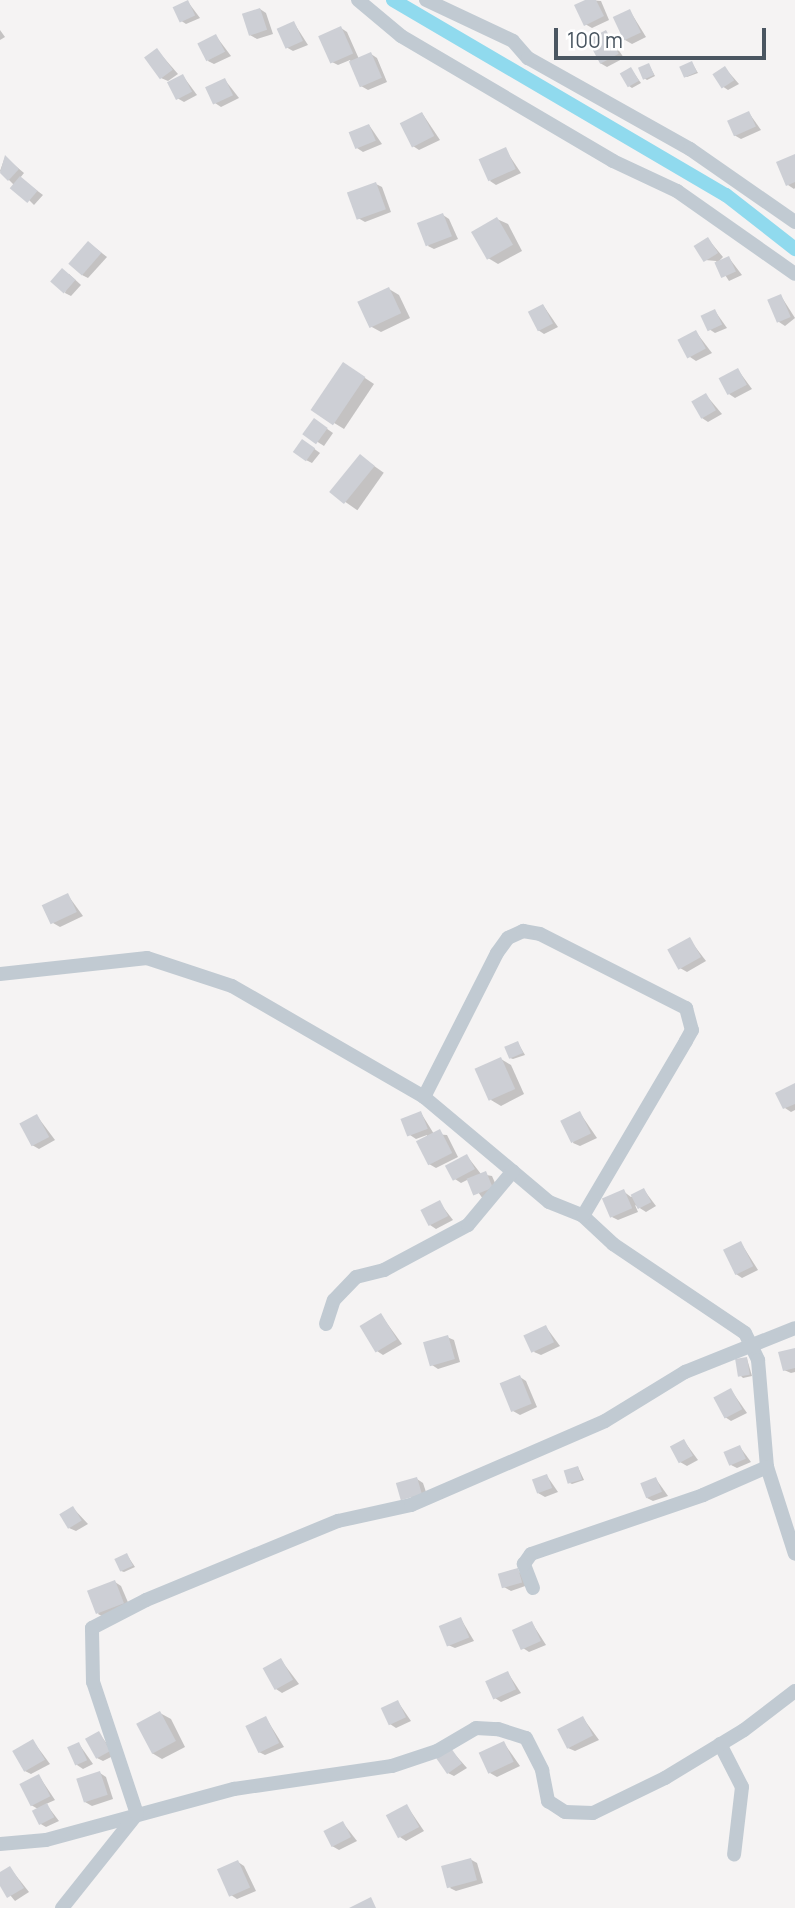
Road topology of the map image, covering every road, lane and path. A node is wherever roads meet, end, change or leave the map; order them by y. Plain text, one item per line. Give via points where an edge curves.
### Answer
1 (358, 0) edge
2 (426, 0) edge
3 (795, 222) edge
4 (795, 274) edge
5 (0, 974) edge
6 (424, 1097) junction
7 (513, 1171) junction
8 (583, 1216) junction
9 (326, 1324) dead end
10 (795, 1328) edge
11 (751, 1341) junction
12 (767, 1467) junction
13 (795, 1554) edge
14 (533, 1588) dead end
15 (795, 1691) edge
16 (720, 1744) junction
17 (137, 1814) junction
18 (0, 1844) edge
19 (734, 1855) dead end
20 (62, 1908) edge

1 - 4 street via 401,36 613,161 677,191
2 - 3 street via 513,41 528,58 690,149
5 - 6 street via 147,958 232,986
6 - 7 street
6 - 8 street via 497,953 508,938 523,931 540,934 686,1008 692,1030
7 - 8 street via 549,1202
7 - 9 street via 468,1225 384,1270 356,1277 334,1300
8 - 11 street via 613,1244 708,1305
10 - 11 street
11 - 12 street via 758,1360
11 - 17 street via 685,1372 593,1427 411,1505 338,1521 146,1600 92,1628 93,1682
12 - 13 street
12 - 14 street via 703,1495 531,1554 524,1564
15 - 16 street
16 - 17 street via 665,1778 593,1813 565,1812 548,1801 541,1770 526,1738 476,1728 437,1751 392,1766 234,1789
16 - 19 street via 742,1787
17 - 18 street via 46,1840
17 - 20 street

